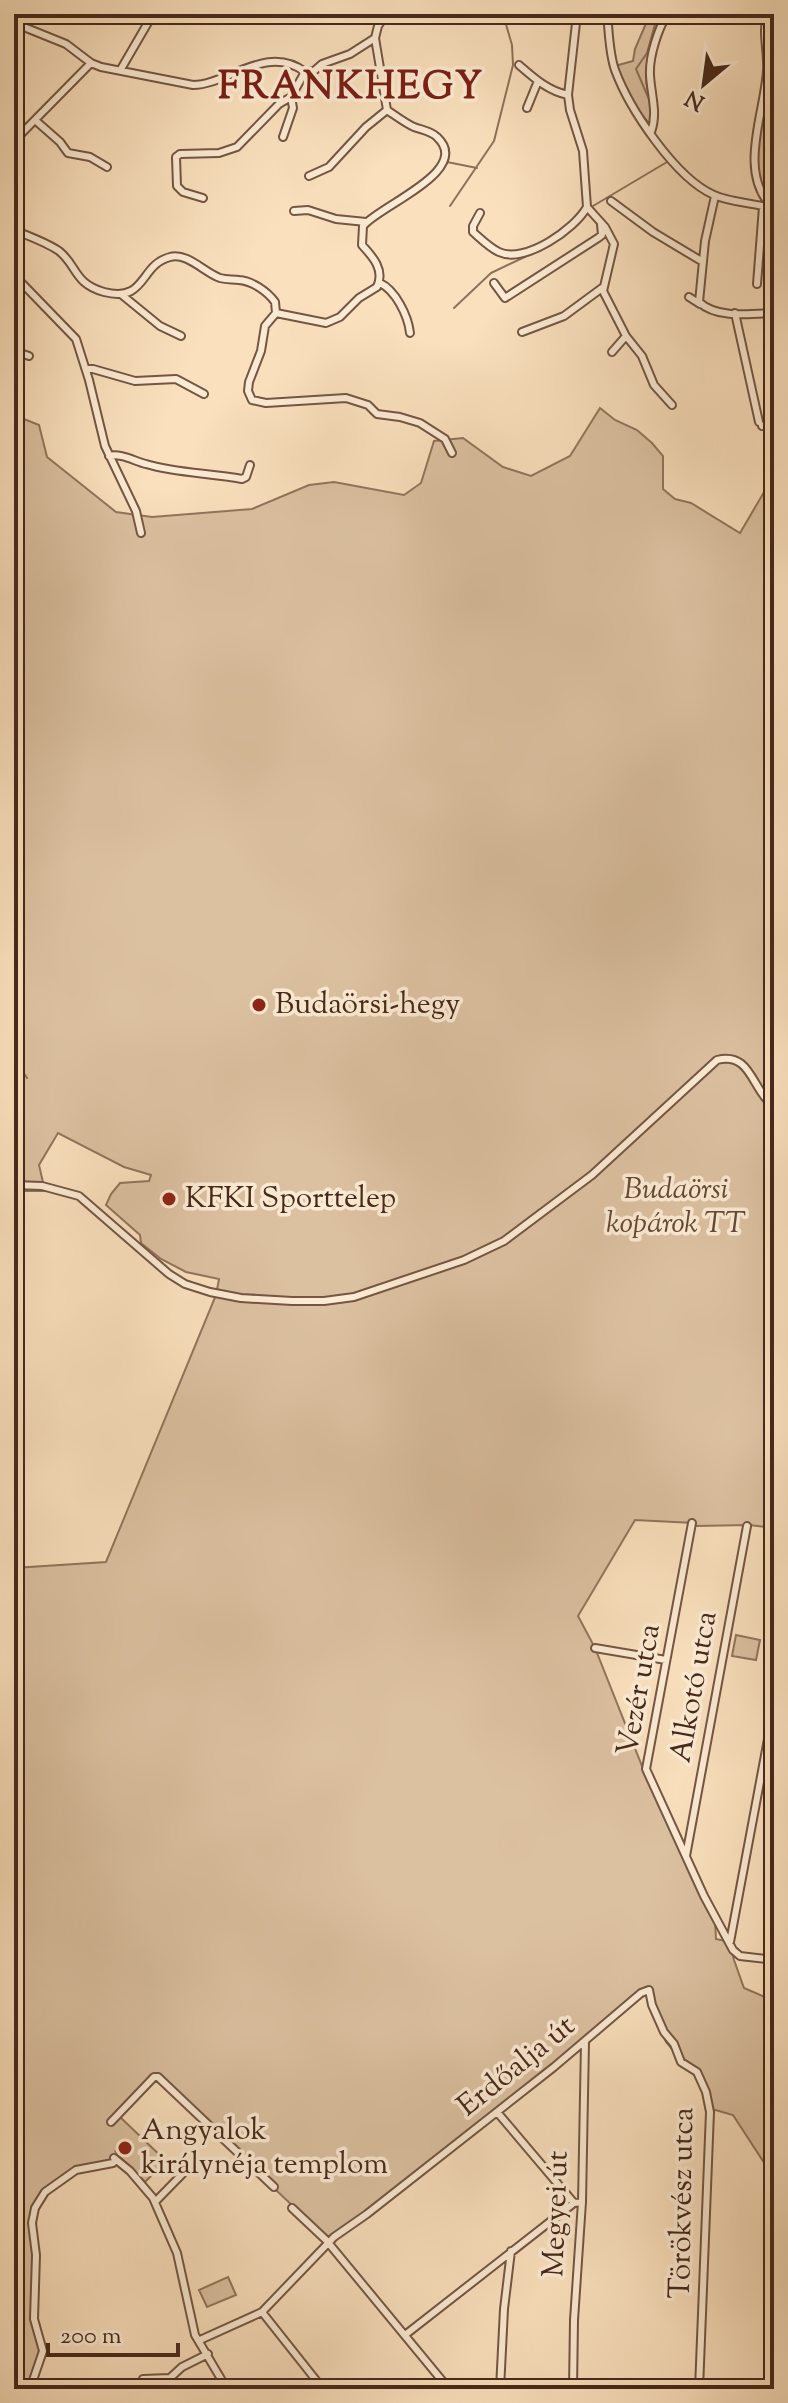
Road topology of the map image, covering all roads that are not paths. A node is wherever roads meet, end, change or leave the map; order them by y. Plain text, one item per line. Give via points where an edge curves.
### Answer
1 (386, 14) edge
2 (577, 14) edge
3 (607, 14) edge
4 (667, 14) edge
5 (767, 14) edge
6 (152, 15) edge
7 (14, 23) edge
8 (375, 38) junction
9 (91, 63) junction
10 (519, 65) dead end
11 (121, 69) junction
12 (305, 72) junction
13 (538, 81) junction
14 (568, 95) junction
15 (291, 97) junction
16 (527, 108) dead end
17 (387, 110) junction
18 (35, 120) junction
19 (18, 132) edge
20 (651, 132) junction
21 (283, 137) dead end
22 (107, 167) dead end
23 (309, 176) dead end
24 (715, 196) junction
25 (203, 198) dead end
26 (611, 201) dead end
27 (587, 207) junction
28 (763, 207) junction
29 (773, 208) edge
30 (294, 211) dead end
31 (480, 213) dead end
32 (600, 220) junction
33 (366, 222) junction
34 (14, 230) edge
35 (703, 262) junction
36 (14, 275) edge
37 (380, 283) junction
38 (494, 283) dead end
39 (757, 284) dead end
40 (602, 288) junction
41 (122, 295) junction
42 (689, 297) dead end
43 (700, 304) junction
44 (276, 313) junction
45 (735, 313) junction
46 (774, 313) edge
47 (522, 332) dead end
48 (410, 333) dead end
49 (181, 336) dead end
50 (626, 336) junction
51 (14, 351) edge
52 (612, 352) dead end
53 (29, 356) dead end
54 (86, 369) junction
55 (204, 394) dead end
56 (672, 405) dead end
57 (774, 420) edge
58 (452, 453) dead end
59 (109, 456) junction
60 (250, 465) dead end
61 (141, 533) dead end
62 (769, 1102) dead end
63 (14, 1185) edge
64 (692, 1523) dead end
65 (747, 1526) dead end
66 (595, 1648) dead end
67 (666, 1660) junction
68 (774, 1712) edge
69 (686, 1856) junction
70 (730, 1942) junction
71 (774, 1960) edge
72 (649, 1990) joint
73 (585, 2042) junction
74 (497, 2112) junction
75 (111, 2122) dead end
76 (194, 2162) dead end
77 (274, 2187) dead end
78 (155, 2202) junction
79 (582, 2202) junction
80 (574, 2203) junction
81 (292, 2208) dead end
82 (329, 2244) junction
83 (511, 2251) junction
84 (262, 2312) junction
85 (405, 2335) junction
86 (200, 2340) junction
87 (208, 2354) junction
88 (143, 2379) dead end
89 (30, 2389) edge
90 (227, 2389) edge
91 (323, 2389) edge
92 (449, 2389) edge
93 (500, 2389) edge
94 (573, 2389) edge
95 (699, 2389) edge

1 - 8 street
2 - 14 street
3 - 20 street via 613,67
4 - 20 street via 650,68 655,116
5 - 29 street via 767,74 755,167 760,190
6 - 11 street
7 - 9 street via 66,44
8 - 12 street
8 - 17 street
9 - 11 street
9 - 18 street
10 - 13 street
11 - 12 street via 202,84 267,63
12 - 15 street
13 - 14 street
13 - 16 street
14 - 27 street via 583,151
15 - 21 street via 293,108
15 - 25 street via 237,147 176,157 177,186
17 - 23 street via 329,167
17 - 33 street via 436,136 447,157 437,174
18 - 19 street
18 - 22 street via 68,153
20 - 24 street via 683,173
24 - 28 street
24 - 35 street
26 - 35 street
27 - 31 street via 568,230 520,253 500,253 472,230
27 - 32 street
28 - 29 street
28 - 39 street
30 - 33 street
32 - 38 street via 602,235 505,298
32 - 40 street via 614,244
33 - 37 street via 362,243 377,263
34 - 41 street via 56,249 89,285
35 - 43 street
36 - 54 street via 74,336
37 - 44 street via 326,323
37 - 48 street via 394,293
40 - 47 street via 557,320
40 - 50 street
41 - 44 street via 137,288 165,259 180,257 217,277 245,281 264,291 275,302
41 - 49 street
42 - 43 street
43 - 45 street
44 - 58 street via 265,326 249,382 252,400 346,398 377,414 418,422 443,437
45 - 46 street
45 - 57 street via 760,424
50 - 52 street
50 - 56 street
51 - 53 street
54 - 55 street via 135,381 176,379
54 - 59 street
59 - 60 street via 242,479
59 - 61 street
62 - 63 street via 739,1060 720,1059 592,1175 518,1232 491,1248 354,1297 324,1301 241,1298 198,1288 169,1274 74,1194
64 - 67 street, Vezér utca
65 - 69 street, Alkotó utca
66 - 67 street
67 - 69 street, Vezér utca via 646,1769
68 - 70 street
69 - 70 street, Vezér utca
70 - 71 street via 740,1956
72 - 73 street, Erdőalja út
72 - 95 street, Törökvész utca via 681,2062 696,2071 710,2112
73 - 74 street, Erdőalja út
73 - 79 street, Megyei út
74 - 80 street
74 - 82 street, Erdőalja út
75 - 77 street via 156,2076
76 - 78 street
78 - 86 street via 177,2253
78 - 89 street via 115,2159 76,2170 45,2192 32,2223 37,2272 33,2309 43,2351
79 - 80 street
79 - 94 street, Megyei út
80 - 83 street
81 - 82 street
82 - 84 street, Erdőalja út
82 - 85 street
83 - 85 street
83 - 93 street
84 - 86 street
84 - 91 street
85 - 92 street
86 - 87 street
87 - 88 street via 170,2378
87 - 90 street

